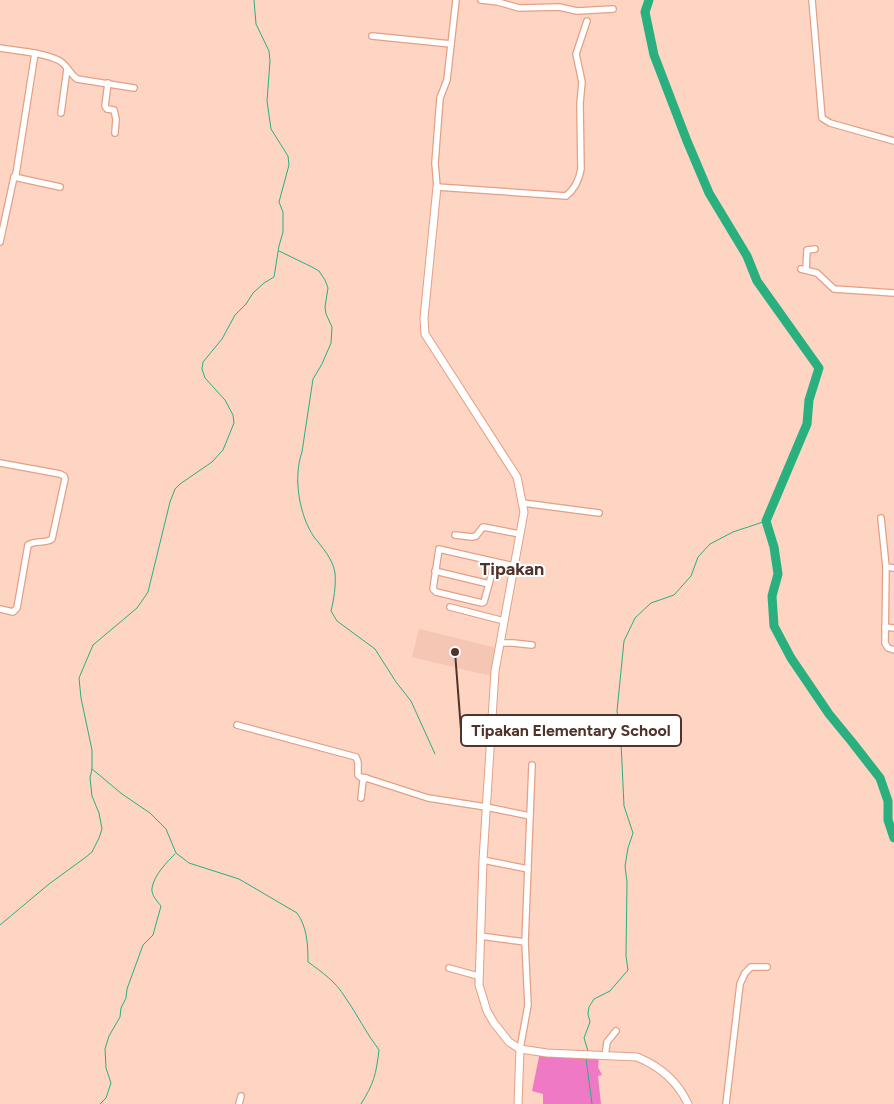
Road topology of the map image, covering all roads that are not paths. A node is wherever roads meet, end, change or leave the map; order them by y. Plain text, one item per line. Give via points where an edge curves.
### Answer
1 (456, 0) edge
2 (481, 0) edge
3 (812, 0) edge
4 (614, 9) dead end
5 (588, 21) dead end
6 (372, 36) dead end
7 (451, 44) junction
8 (0, 48) edge
9 (35, 54) junction
10 (67, 69) junction
11 (108, 84) junction
12 (134, 88) dead end
13 (61, 113) dead end
14 (115, 133) dead end
15 (894, 141) edge
16 (14, 177) junction
17 (60, 187) dead end
18 (437, 187) junction
19 (0, 242) edge
20 (815, 249) dead end
21 (894, 293) edge
22 (0, 463) edge
23 (523, 503) junction
24 (599, 513) dead end
25 (882, 518) dead end
26 (520, 534) junction
27 (455, 536) dead end
28 (495, 562) junction
29 (514, 566) junction
30 (886, 567) junction
31 (894, 568) edge
32 (435, 571) junction
33 (489, 584) junction
34 (450, 607) dead end
35 (0, 610) edge
36 (504, 620) junction
37 (885, 628) junction
38 (894, 628) edge
39 (500, 644) junction
40 (532, 646) dead end
41 (894, 650) edge
42 (236, 725) dead end
43 (532, 765) dead end
44 (366, 778) junction
45 (361, 798) dead end
46 (486, 807) junction
47 (530, 816) junction
48 (483, 860) junction
49 (528, 869) junction
50 (480, 936) junction
51 (525, 942) junction
52 (767, 967) dead end
53 (449, 968) dead end
54 (478, 976) junction
55 (616, 1031) dead end
56 (520, 1049) junction
57 (605, 1056) junction
58 (240, 1096) dead end
59 (239, 1104) edge
60 (518, 1104) edge
61 (688, 1104) edge
62 (726, 1104) edge

1 - 7 street
2 - 4 street via 519,8
3 - 15 street via 822,118
5 - 18 street via 576,54 582,82 581,169 571,192 566,196
6 - 7 street
7 - 18 street via 447,80 440,98
8 - 9 street
9 - 10 street via 59,60
9 - 16 street
10 - 11 street via 78,79
10 - 13 street
11 - 12 street
11 - 14 street via 105,106 116,113
16 - 17 street
16 - 19 street
18 - 23 street via 425,334 517,476
20 - 21 street via 807,250 804,269 817,273 834,289
22 - 35 street via 64,476 52,539 28,545 17,608 13,612
23 - 24 street
23 - 26 street
25 - 30 street
26 - 27 street via 483,527 476,536
26 - 29 street
28 - 29 street
28 - 32 street via 439,549
28 - 33 street
29 - 36 street
30 - 31 street
30 - 37 street
32 - 33 street
32 - 33 street via 432,586 436,592 482,603
34 - 36 street
36 - 39 street
37 - 38 street
37 - 41 street via 885,643
39 - 40 street
39 - 46 street via 495,671
42 - 44 street via 356,757 358,775
43 - 47 street
44 - 45 street
44 - 46 street via 428,798
46 - 47 street
46 - 48 street
47 - 49 street
48 - 49 street
48 - 50 street
49 - 51 street
50 - 51 street
50 - 54 street
51 - 56 street via 528,1005
52 - 62 street via 751,967 740,984
53 - 54 street
54 - 56 street via 482,996 494,1023 509,1042
55 - 57 street via 607,1042
56 - 57 street
56 - 60 street
57 - 61 street via 637,1057 650,1062 674,1083
58 - 59 street

